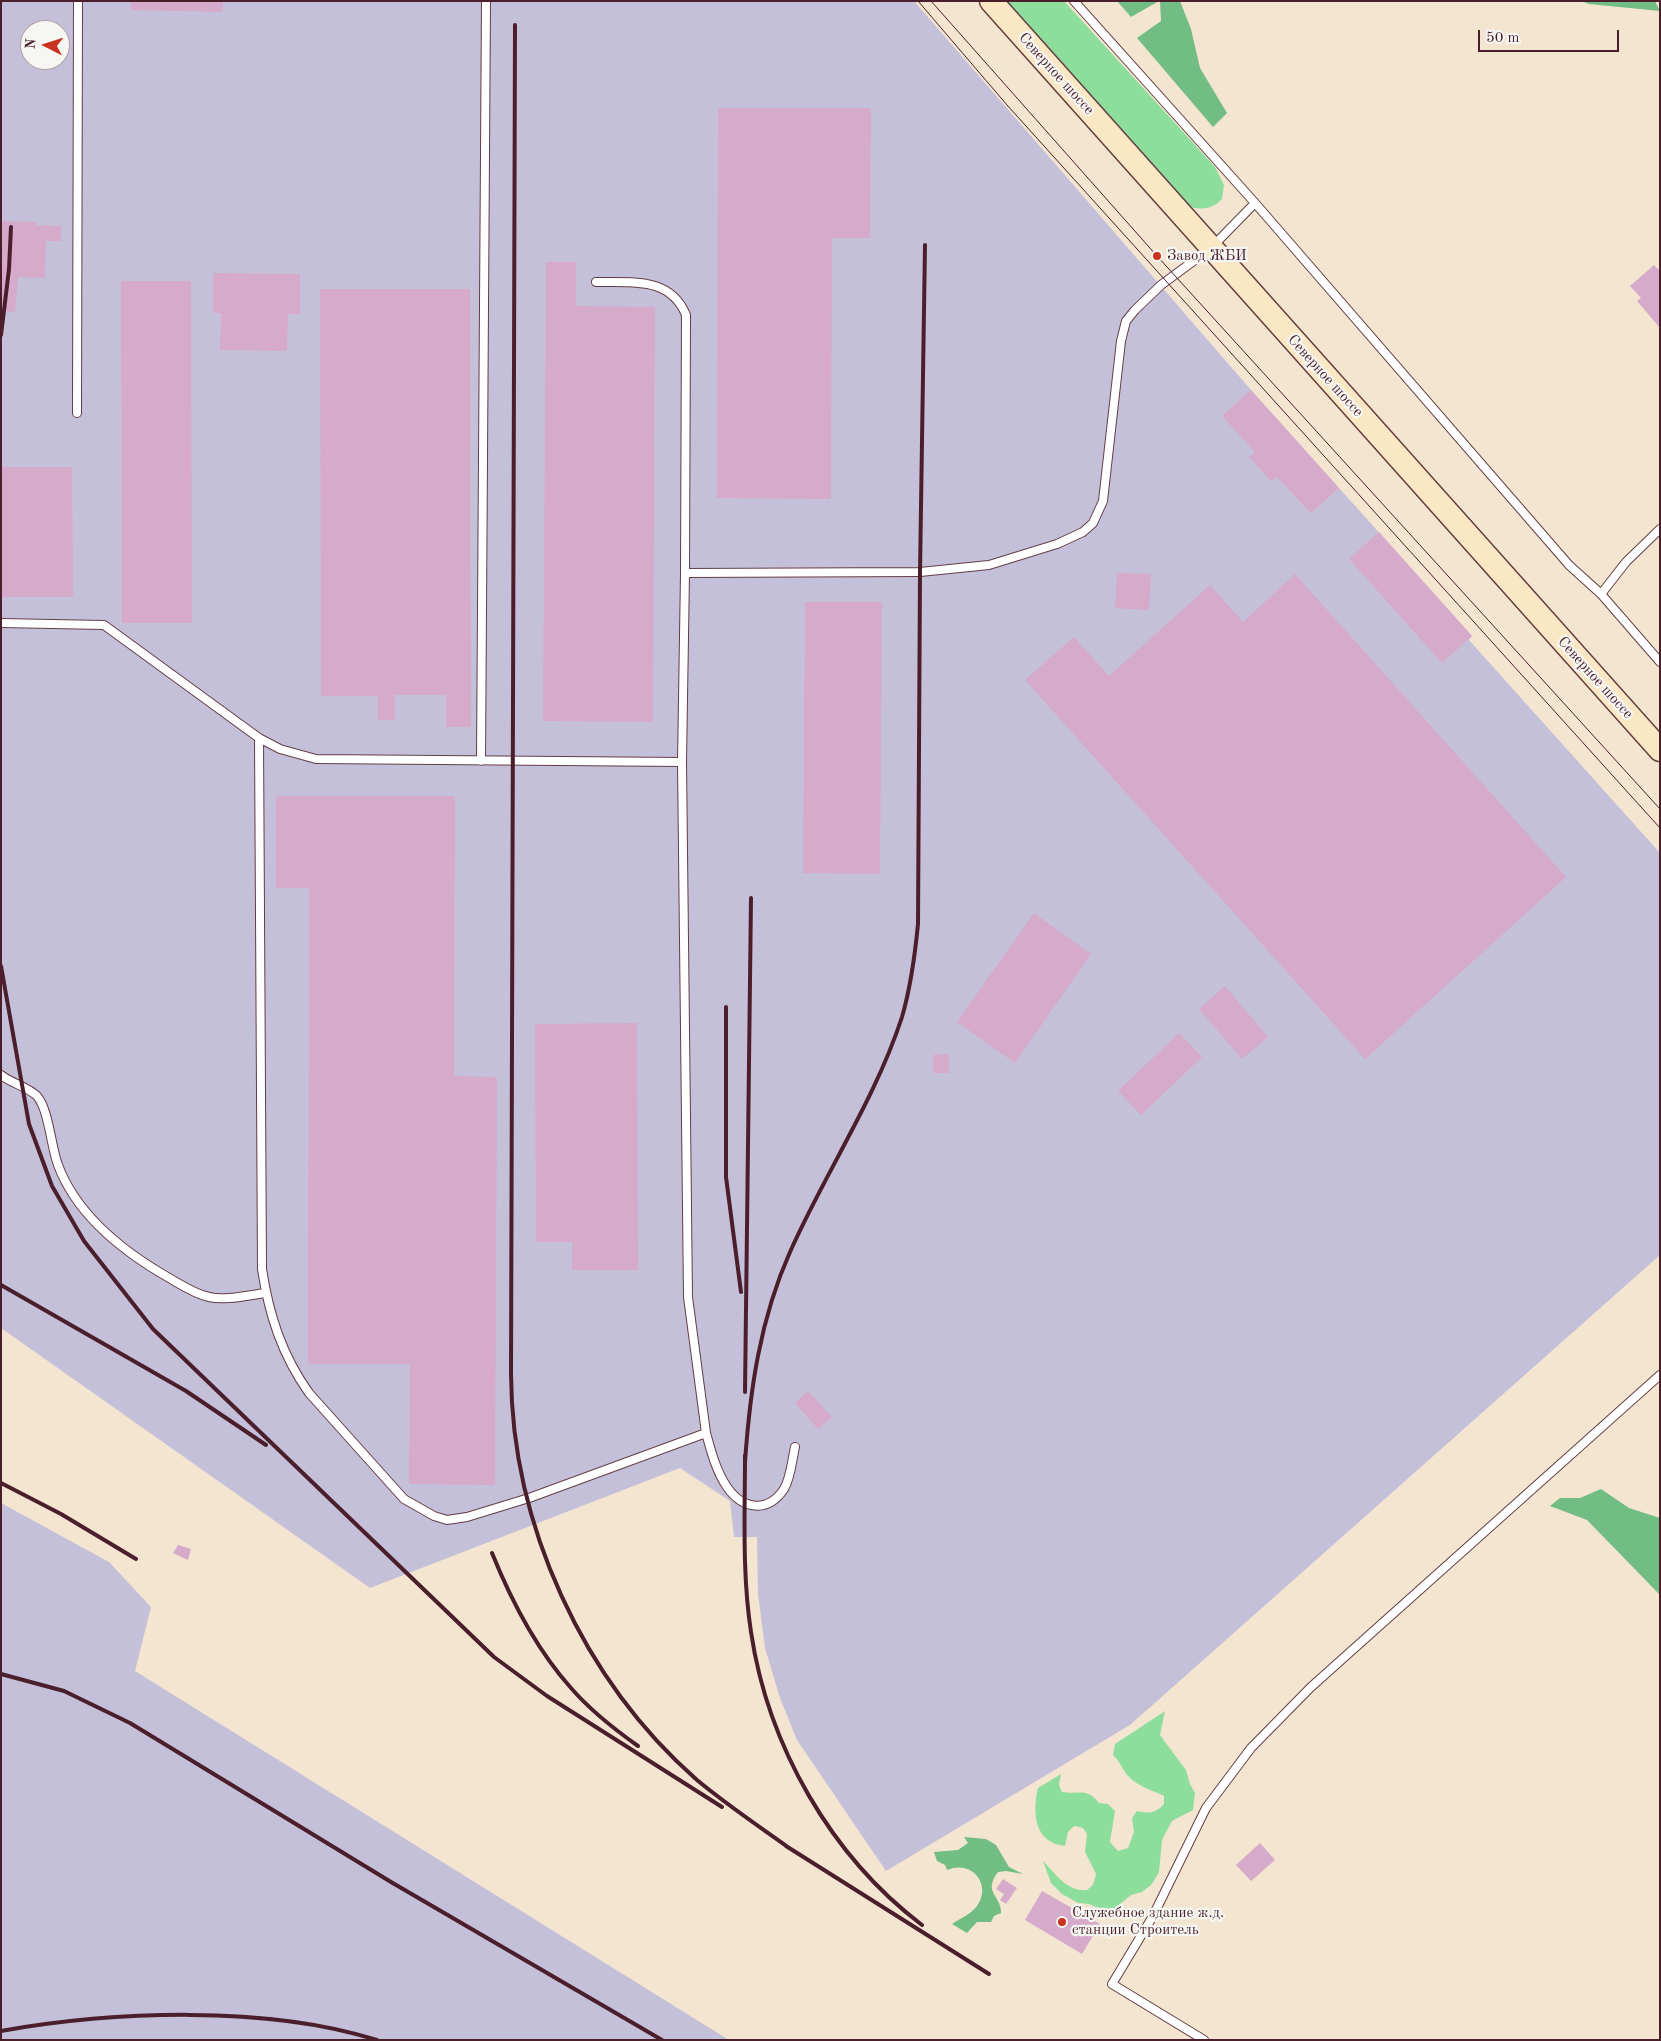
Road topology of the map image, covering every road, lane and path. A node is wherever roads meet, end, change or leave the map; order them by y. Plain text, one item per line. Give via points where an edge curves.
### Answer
1 (78, 1) edge
2 (486, 1) edge
3 (991, 1) edge
4 (1074, 1) edge
5 (1256, 203) junction
6 (1211, 248) junction
7 (596, 282) dead end
8 (77, 412) dead end
9 (1660, 529) edge
10 (686, 573) junction
11 (1601, 594) junction
12 (1, 623) edge
13 (1660, 662) edge
14 (259, 738) junction
15 (1660, 750) edge
16 (481, 761) junction
17 (682, 762) junction
18 (1, 1075) edge
19 (266, 1293) junction
20 (1660, 1375) edge
21 (706, 1433) junction
22 (795, 1447) dead end
23 (1204, 2040) edge

1 - 8 lane
2 - 16 lane
3 - 6 main road, Северное шоссе
4 - 5 lane
5 - 6 lane
5 - 11 lane via 1569,565
6 - 10 lane via 1161,285 1126,321 1103,501 1093,523 1083,532 1014,558 964,568 920,572
6 - 15 main road, Северное шоссе
7 - 10 lane via 648,283 663,288 674,295 686,315
9 - 11 lane via 1626,562
10 - 17 lane
11 - 13 lane
12 - 14 lane via 104,625
14 - 16 lane via 316,759
14 - 19 lane via 260,1238
16 - 17 lane
17 - 21 lane via 688,1297
18 - 19 lane via 36,1095 66,1185 102,1230 158,1272 209,1298
19 - 21 lane via 286,1356 309,1393 404,1499 434,1516 458,1519 529,1498
20 - 23 lane via 1311,1688 1251,1748 1206,1808 1153,1916 1112,1984
21 - 22 lane via 714,1462 727,1487 744,1503 755,1506 770,1502 784,1488

